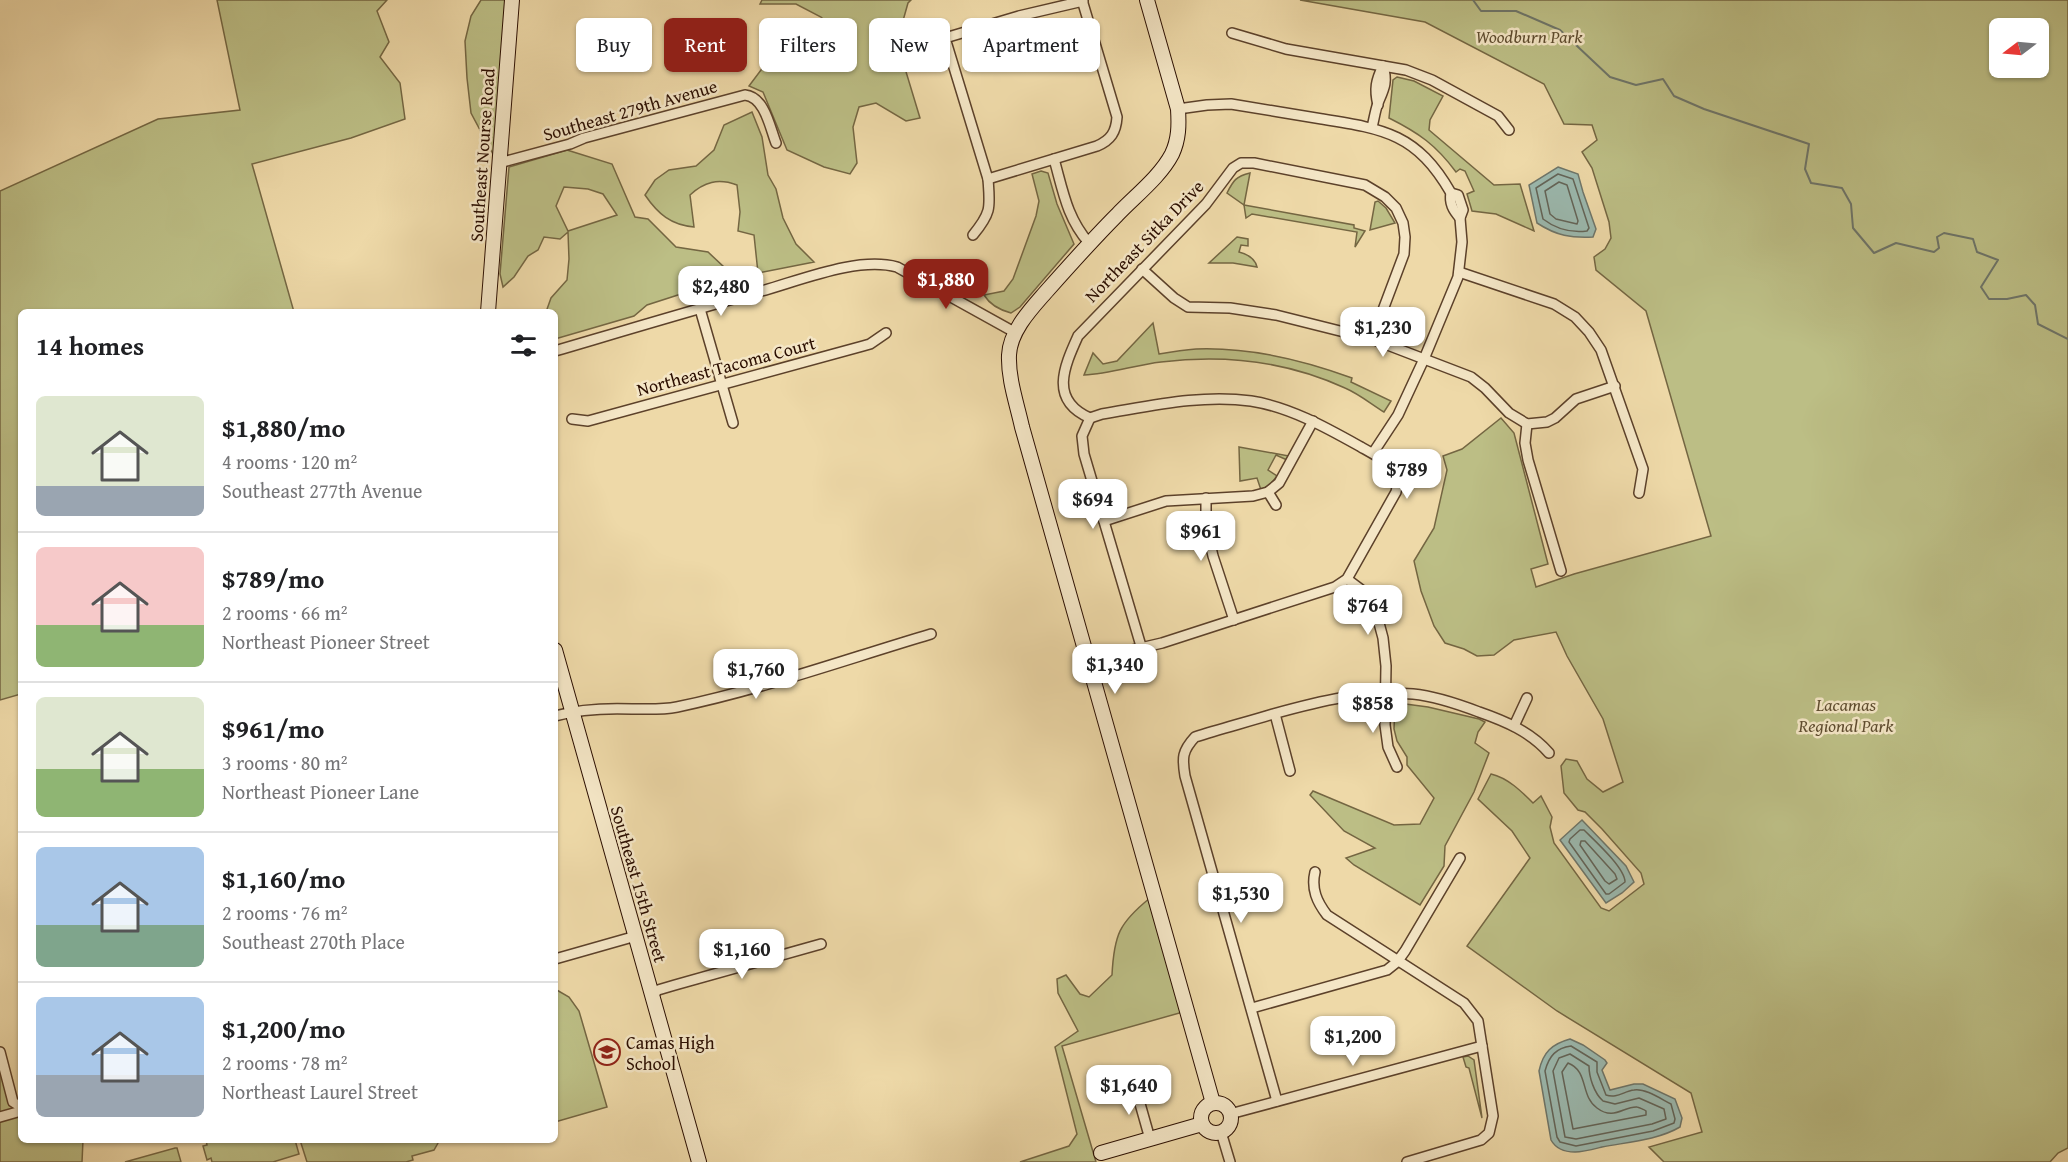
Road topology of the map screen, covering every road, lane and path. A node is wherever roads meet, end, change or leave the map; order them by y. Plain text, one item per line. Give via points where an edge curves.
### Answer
1 (512, 0) edge
2 (1148, 0) edge
3 (1083, 1) edge
4 (1232, 33) dead end
5 (1383, 66) junction
6 (1178, 109) junction
7 (1372, 128) junction
8 (1509, 130) dead end
9 (776, 143) dead end
10 (1054, 159) junction
11 (499, 163) junction
12 (988, 179) junction
13 (974, 235) dead end
14 (1089, 243) junction
15 (1142, 269) junction
16 (1459, 272) junction
17 (488, 309) edge
18 (700, 309) junction
19 (886, 333) dead end
20 (1016, 333) junction
21 (1372, 339) junction
22 (558, 350) edge
23 (1424, 359) junction
24 (722, 385) junction
25 (1615, 386) junction
26 (1090, 418) junction
27 (572, 419) dead end
28 (1313, 421) junction
29 (733, 423) dead end
30 (1527, 424) junction
31 (1373, 453) junction
32 (1268, 492) junction
33 (1640, 493) dead end
34 (1206, 498) junction
35 (1276, 505) dead end
36 (1104, 521) junction
37 (1561, 571) dead end
38 (1347, 579) junction
39 (1234, 620) junction
40 (931, 634) dead end
41 (1141, 646) junction
42 (1089, 660) junction
43 (558, 661) edge
44 (1386, 694) junction
45 (1527, 698) dead end
46 (572, 712) junction
47 (1275, 714) junction
48 (558, 715) edge
49 (1514, 726) junction
50 (1549, 753) dead end
51 (1397, 767) dead end
52 (1290, 771) dead end
53 (1460, 858) dead end
54 (1315, 872) dead end
55 (636, 936) junction
56 (821, 944) dead end
57 (558, 958) edge
58 (1397, 962) junction
59 (652, 995) junction
60 (1252, 1008) junction
61 (1482, 1046) junction
62 (0, 1052) edge
63 (1135, 1086) dead end
64 (1276, 1101) junction
65 (1213, 1103) junction
66 (18, 1106) edge
67 (18, 1110) edge
68 (1230, 1114) junction
69 (0, 1117) edge
70 (1202, 1124) junction
71 (1221, 1132) junction
72 (1150, 1139) junction
73 (1101, 1153) dead end
74 (699, 1162) edge
75 (1230, 1162) edge
76 (1407, 1162) edge

1 - 11 street, Southeast Nourse Road
2 - 6 street
3 - 10 street via 1117,117 1116,127 1106,142
3 - 12 street via 945,38
4 - 5 street via 1286,49
5 - 7 street via 1374,91 1378,105
5 - 8 street via 1432,80 1498,116
6 - 7 street via 1231,104
6 - 14 street via 1178,133 1171,155
7 - 16 street via 1404,141 1425,156 1451,193 1458,195 1462,203
9 - 11 street, Southeast 279th Avenue via 762,106 745,95
10 - 12 street
10 - 14 street via 1069,214
11 - 17 street, Southeast Nourse Road
12 - 13 street via 990,203 986,220
14 - 20 street
15 - 21 street via 1188,306 1254,310
15 - 21 street, Northeast Sitka Drive via 1241,163 1365,185 1396,208 1406,237 1404,254
15 - 26 street, Northeast Sitka Drive via 1084,328 1066,364 1064,392 1074,409
16 - 23 street
16 - 25 street via 1554,304 1575,317 1601,350
18 - 20 street via 852,266 884,264 897,267
18 - 22 street
18 - 24 street
19 - 24 street, Northeast Tacoma Court via 870,344
20 - 42 street via 1009,354 1012,386
21 - 23 street
23 - 30 street via 1471,377 1509,413
23 - 31 street via 1398,415
24 - 27 street, Northeast Tacoma Court via 588,422
24 - 29 street
25 - 30 street via 1576,399 1547,422
25 - 33 street via 1642,469
26 - 28 street via 1197,399 1225,399 1253,402
26 - 36 street via 1084,429 1083,447
28 - 31 street
28 - 32 street via 1279,483
30 - 37 street via 1528,460
31 - 38 street via 1390,465 1398,485
32 - 34 street
32 - 35 street
34 - 36 street via 1166,501
34 - 39 street via 1206,526
36 - 41 street
38 - 39 street via 1322,593
38 - 44 street via 1363,591 1375,608 1383,638
39 - 41 street
40 - 46 street via 675,707
41 - 42 street
42 - 65 street
43 - 46 street, Southeast 15th Street
44 - 47 street via 1336,697
44 - 49 street via 1414,694 1455,703
44 - 51 street via 1388,747
45 - 49 street
46 - 48 street
46 - 55 street, Southeast 15th Street
47 - 52 street
47 - 60 street via 1195,738 1185,748 1183,764
49 - 50 street via 1538,740
53 - 58 street
54 - 58 street via 1315,893 1327,915
55 - 57 street
55 - 59 street, Southeast 15th Street
56 - 59 street via 658,990
58 - 60 street via 1380,973
58 - 61 street via 1464,1003 1478,1021
59 - 74 street, Southeast 15th Street
60 - 64 street
61 - 64 street
61 - 76 street via 1493,1116 1490,1133 1481,1140
62 - 66 street via 13,1102
63 - 72 street
64 - 68 street
65 - 68 street via 1226,1106
65 - 70 street via 1203,1111
67 - 69 street
68 - 71 street via 1230,1123
70 - 71 street via 1210,1132
70 - 72 street
71 - 75 street
72 - 73 street

